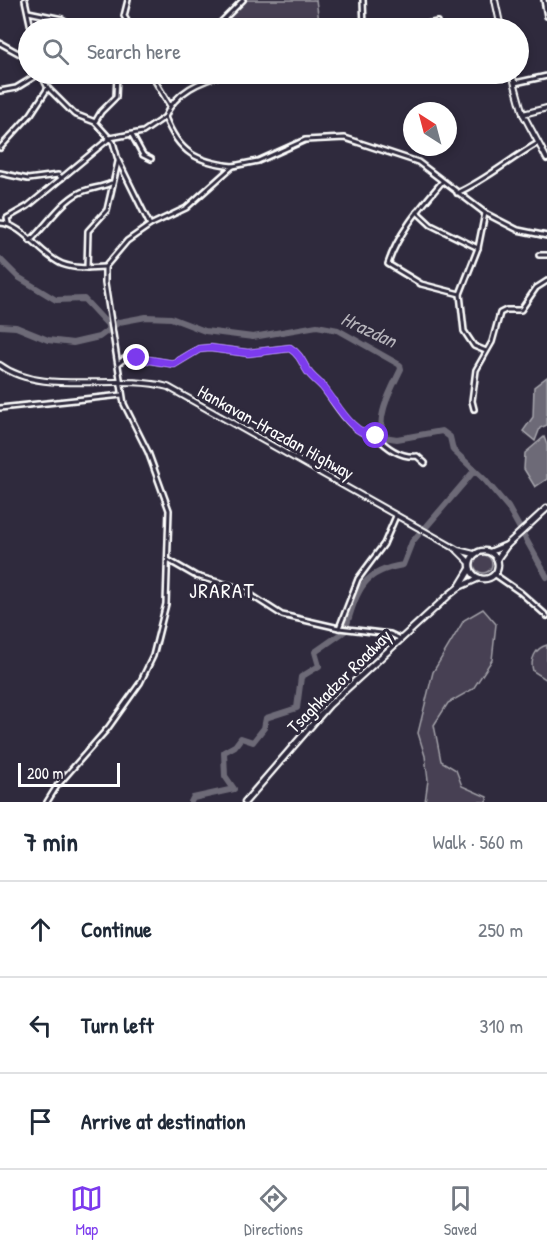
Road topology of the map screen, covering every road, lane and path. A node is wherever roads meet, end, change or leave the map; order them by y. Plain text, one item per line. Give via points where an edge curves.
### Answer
1 (25, 0) edge
2 (128, 0) edge
3 (243, 0) edge
4 (363, 0) edge
5 (495, 0) edge
6 (544, 0) edge
7 (28, 12) junction
8 (546, 16) edge
9 (29, 18) edge
10 (57, 18) edge
11 (125, 18) edge
12 (225, 18) edge
13 (364, 18) edge
14 (499, 18) edge
15 (0, 43) edge
16 (18, 53) edge
17 (547, 76) edge
18 (529, 80) edge
19 (23, 84) edge
20 (46, 84) edge
21 (117, 84) edge
22 (157, 84) edge
23 (197, 84) edge
24 (515, 84) edge
25 (48, 88) junction
26 (0, 91) edge
27 (170, 106) junction
28 (547, 108) edge
29 (523, 114) junction
30 (165, 117) junction
31 (95, 122) junction
32 (132, 135) junction
33 (110, 138) junction
34 (538, 143) junction
35 (0, 148) edge
36 (151, 159) dead end
37 (547, 159) edge
38 (118, 160) junction
39 (233, 166) junction
40 (0, 173) edge
41 (63, 178) junction
42 (442, 182) junction
43 (112, 183) junction
44 (457, 193) junction
45 (417, 212) junction
46 (485, 213) junction
47 (0, 223) edge
48 (8, 223) junction
49 (150, 225) junction
50 (547, 236) edge
51 (30, 241) junction
52 (478, 248) junction
53 (540, 255) dead end
54 (547, 255) edge
55 (105, 267) junction
56 (87, 268) junction
57 (547, 281) edge
58 (460, 294) junction
59 (486, 351) junction
60 (119, 363) junction
61 (0, 365) edge
62 (120, 381) junction
63 (122, 395) junction
64 (0, 408) edge
65 (474, 409) dead end
66 (425, 463) dead end
67 (547, 508) edge
68 (396, 516) junction
69 (507, 545) junction
70 (458, 550) junction
71 (490, 552) junction
72 (474, 554) junction
73 (497, 559) junction
74 (168, 561) junction
75 (470, 563) junction
76 (470, 569) junction
77 (494, 574) junction
78 (479, 578) junction
79 (459, 587) junction
80 (547, 616) edge
81 (339, 628) junction
82 (401, 639) junction
83 (47, 802) edge
84 (246, 802) edge

1 - 7 street
2 - 11 street
3 - 12 street
4 - 13 street
5 - 14 main road
6 - 8 street
7 - 9 street
7 - 10 street
15 - 16 street
17 - 18 street
19 - 26 street
20 - 25 street
21 - 31 street via 116,97
22 - 27 street
23 - 27 street
24 - 29 main road
25 - 31 street via 74,114
25 - 35 street
27 - 30 street
28 - 29 main road
29 - 34 main road
30 - 32 street
30 - 39 street via 182,147 193,157
31 - 33 street
32 - 33 street
32 - 36 street via 143,155
33 - 38 street
33 - 41 street
34 - 37 main road
34 - 44 street via 479,183
38 - 43 street
38 - 49 street
39 - 42 street via 258,161 305,140 338,137 418,162
39 - 49 street via 186,208
40 - 41 street via 28,179 58,175
41 - 48 street via 7,218
42 - 44 street
42 - 45 street
43 - 51 street via 79,193 59,208 51,222
43 - 56 street via 107,210 88,231
44 - 46 street
45 - 52 street via 431,225
45 - 58 street via 393,248 388,264 421,284
46 - 50 street via 518,230
46 - 52 street
47 - 48 street
48 - 51 street
49 - 55 street via 127,241
51 - 56 street via 63,264
52 - 58 street
53 - 54 street
55 - 56 street
55 - 60 street
57 - 59 street via 536,288 520,310 501,313
58 - 59 street via 464,331 474,346
59 - 65 street via 476,370
60 - 62 street
60 - 66 street via 137,358 174,364 199,349 210,348 248,353 290,348 300,355 337,410 368,436 376,436 385,446 406,457 417,456
61 - 62 main road, Hankavan-Hrazdan Highway via 35,381
62 - 63 street
62 - 68 main road, Hankavan-Hrazdan Highway via 168,387
63 - 64 street
63 - 74 street via 154,464 169,510
67 - 69 main road
68 - 70 main road, Hankavan-Hrazdan Highway
68 - 81 street via 384,544 358,579
69 - 71 main road
69 - 73 main road
70 - 72 main road, Hankavan-Hrazdan Highway
70 - 75 main road, Hankavan-Hrazdan Highway
71 - 72 main road
71 - 73 main road
72 - 75 main road
73 - 77 main road
74 - 81 street via 196,576 240,588 282,615
74 - 83 street via 166,604 146,671 114,720
75 - 76 main road
76 - 78 main road
76 - 79 main road, Tsaghkadzor Roadway
77 - 78 main road via 487,579
77 - 80 street
78 - 79 main road, Tsaghkadzor Roadway
79 - 82 main road, Tsaghkadzor Roadway
81 - 82 street via 390,634
82 - 84 main road, Tsaghkadzor Roadway via 329,705

